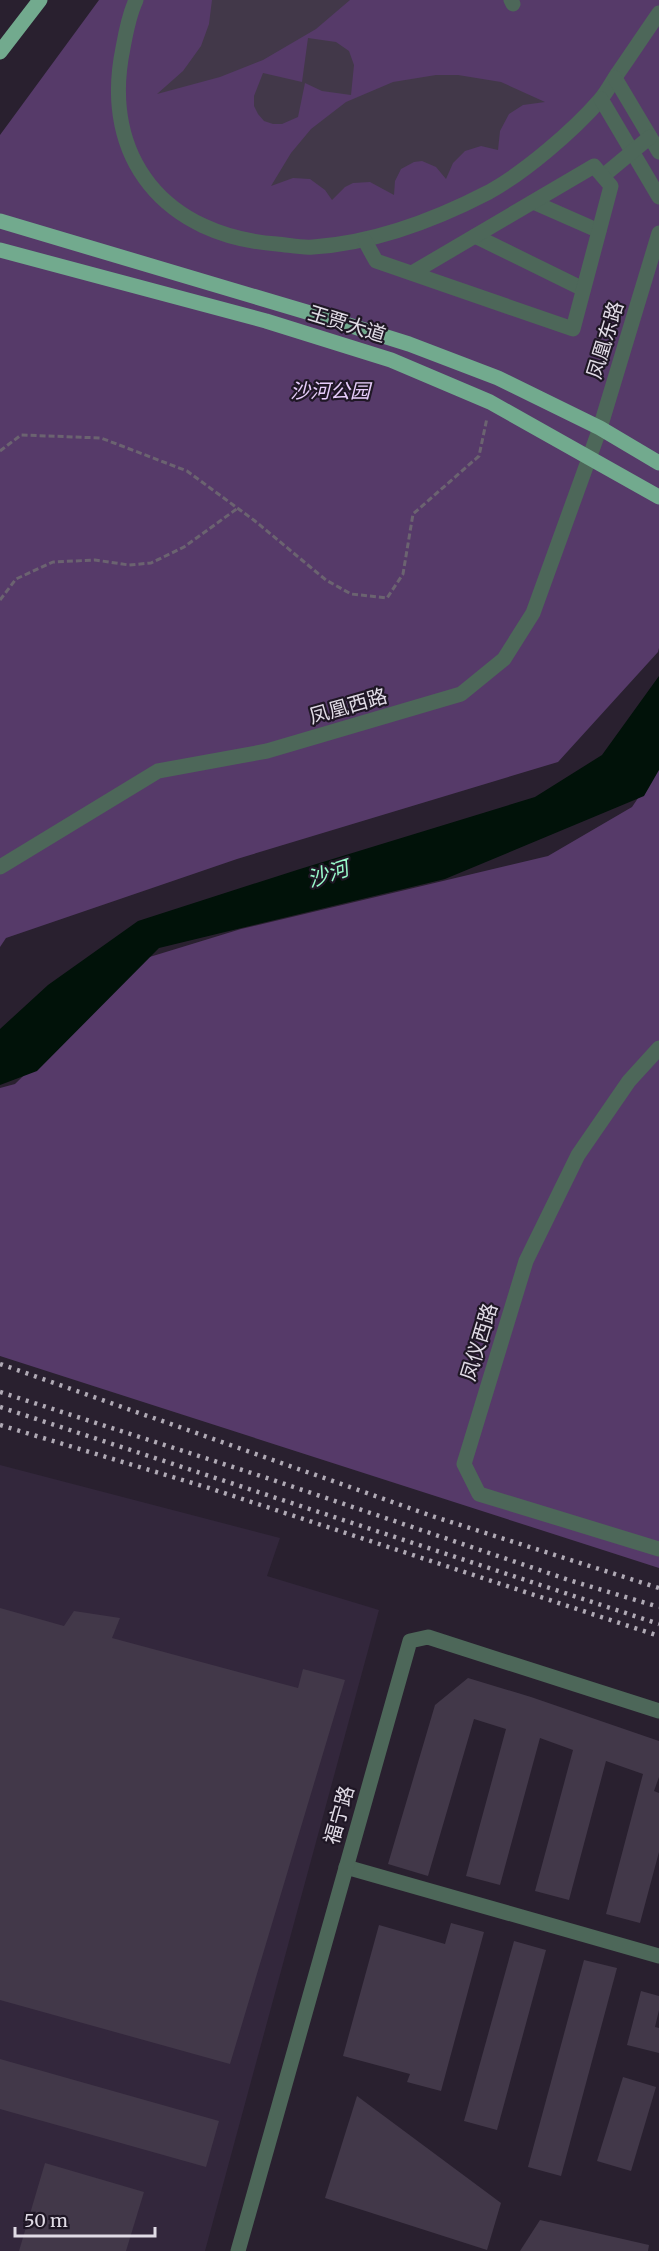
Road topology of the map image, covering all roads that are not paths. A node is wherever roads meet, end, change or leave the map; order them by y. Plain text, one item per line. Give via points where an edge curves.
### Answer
1 (40, 0) edge
2 (136, 0) edge
3 (659, 14) edge
4 (0, 52) edge
5 (615, 78) junction
6 (602, 99) junction
7 (650, 137) junction
8 (633, 152) junction
9 (659, 152) edge
10 (603, 176) junction
11 (659, 196) edge
12 (533, 202) junction
13 (0, 221) edge
14 (599, 231) junction
15 (659, 234) edge
16 (475, 236) junction
17 (364, 241) junction
18 (0, 250) edge
19 (412, 273) junction
20 (584, 289) junction
21 (600, 428) junction
22 (588, 458) junction
23 (659, 463) edge
24 (659, 497) edge
25 (0, 867) edge
26 (659, 1048) edge
27 (659, 1549) edge
28 (659, 1711) edge
29 (346, 1867) junction
30 (659, 1956) edge
31 (238, 2251) edge

1 - 4 main road
2 - 17 street via 119,66 117,95 120,126 144,179 194,223 250,242 311,247
3 - 5 street
5 - 6 street
5 - 7 street
6 - 8 street
6 - 17 street via 539,158 490,191 434,217
7 - 8 street
7 - 9 street
8 - 10 street
8 - 11 street
10 - 12 street via 594,166
10 - 14 street via 611,186
12 - 14 street
12 - 16 street
13 - 21 main road, 王贾大道 via 409,344 498,378
14 - 20 street
15 - 21 street, 凤凰东路
16 - 19 street
16 - 20 street
17 - 19 street via 376,261
18 - 22 main road, 王贾大道 via 266,321 391,360 490,402
19 - 20 street via 573,329
21 - 22 street, 凤凰东路
21 - 23 main road, 王贾大道
22 - 24 main road, 王贾大道
22 - 25 street, 凤凰西路 via 533,613 504,659 461,694 267,751 158,771
26 - 27 street, 凤仪西路 via 628,1081 578,1155 526,1261 464,1464 479,1494
28 - 29 street, 福宁路 via 428,1637 410,1641
29 - 30 street
29 - 31 street, 福宁路

